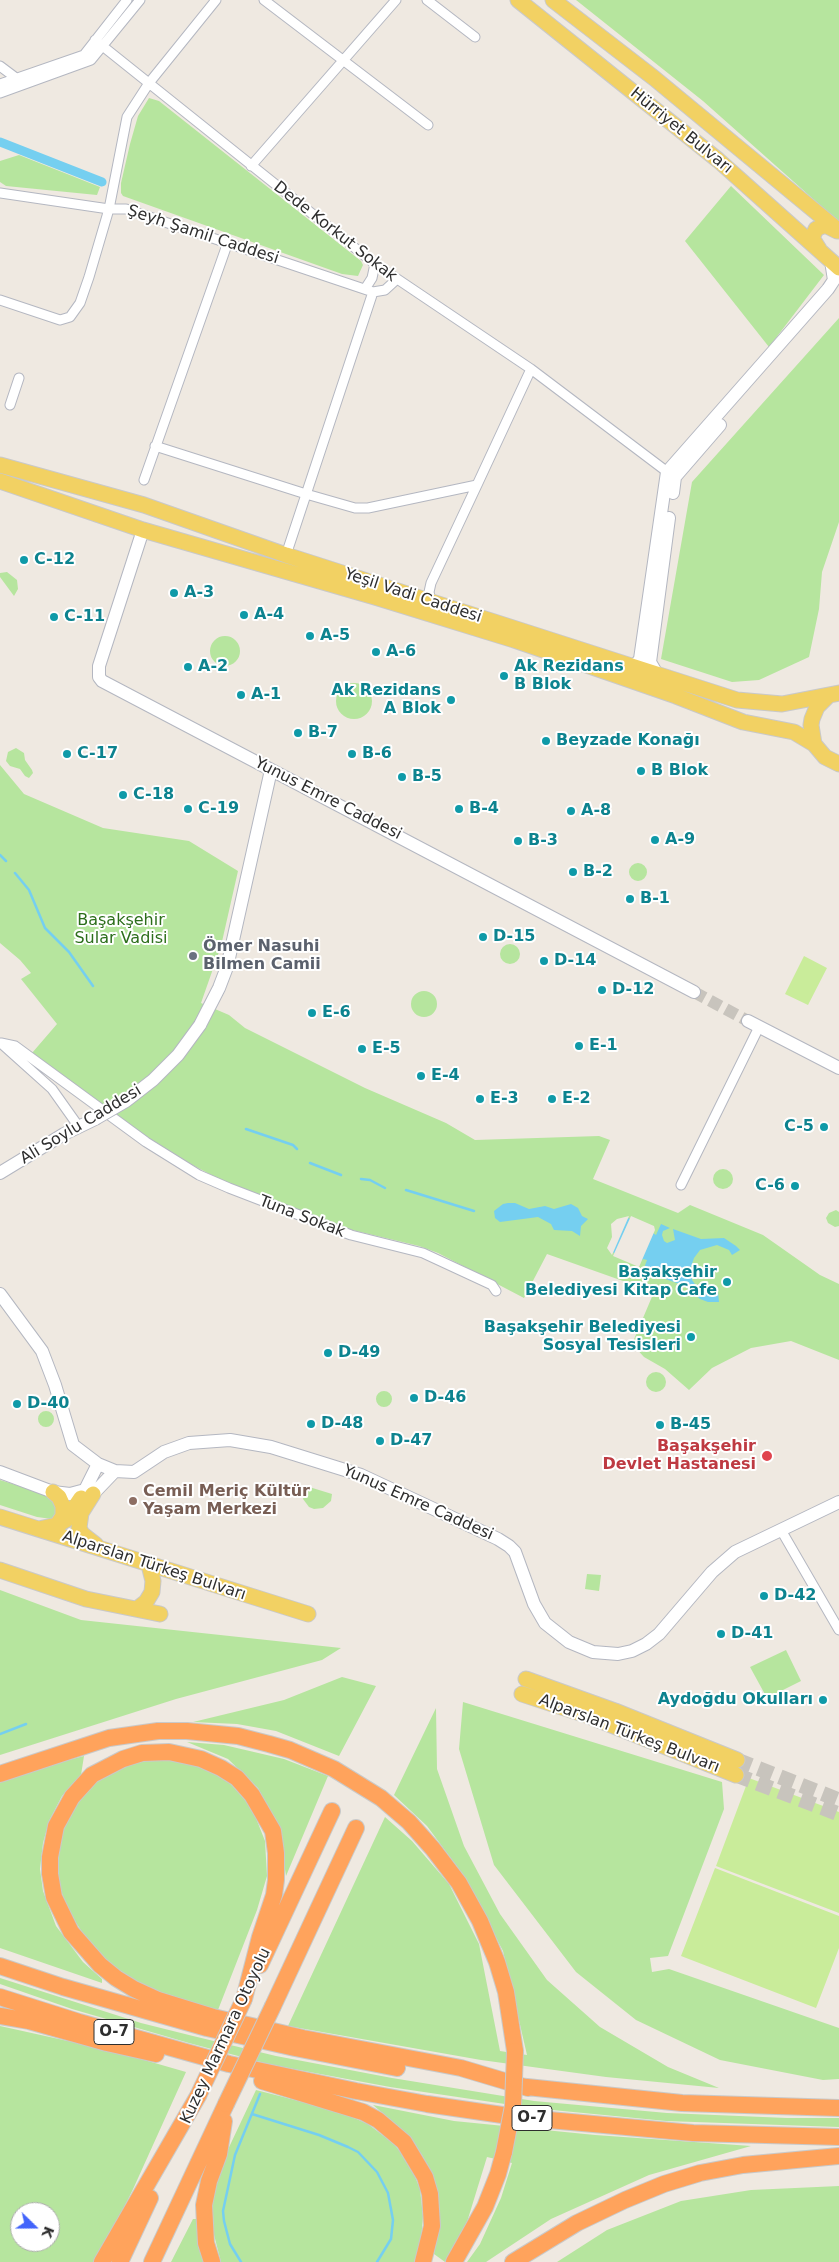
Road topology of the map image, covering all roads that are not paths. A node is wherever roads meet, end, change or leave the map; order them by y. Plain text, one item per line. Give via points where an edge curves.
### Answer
1 (127, 0) edge
2 (140, 0) edge
3 (216, 0) edge
4 (264, 0) edge
5 (396, 0) edge
6 (427, 0) edge
7 (518, 0) edge
8 (553, 0) edge
9 (475, 37) dead end
10 (99, 43) junction
11 (343, 61) junction
12 (0, 66) edge
13 (20, 81) junction
14 (148, 83) junction
15 (0, 84) edge
16 (0, 93) edge
17 (428, 125) dead end
18 (251, 166) junction
19 (0, 193) edge
20 (109, 209) junction
21 (839, 232) edge
22 (228, 242) junction
23 (831, 261) edge
24 (375, 264) junction
25 (397, 280) junction
26 (839, 288) edge
27 (369, 291) junction
28 (0, 300) edge
29 (531, 368) junction
30 (19, 378) dead end
31 (10, 405) dead end
32 (156, 446) junction
33 (0, 465) edge
34 (671, 474) junction
35 (144, 480) dead end
36 (0, 481) edge
37 (477, 485) junction
38 (306, 494) junction
39 (148, 507) junction
40 (143, 530) junction
41 (286, 555) junction
42 (431, 583) junction
43 (409, 594) junction
44 (431, 601) junction
45 (631, 666) junction
46 (657, 674) junction
47 (834, 694) edge
48 (814, 744) junction
49 (839, 764) edge
50 (271, 770) junction
51 (694, 992) tunnel mouth
52 (754, 1024) joint
53 (0, 1043) edge
54 (839, 1068) edge
55 (78, 1127) junction
56 (0, 1173) edge
57 (681, 1185) dead end
58 (496, 1291) dead end
59 (0, 1294) edge
60 (98, 1464) junction
61 (115, 1471) junction
62 (0, 1472) edge
63 (54, 1492) junction
64 (89, 1492) junction
65 (839, 1502) edge
66 (0, 1517) edge
67 (57, 1525) junction
68 (39, 1529) junction
69 (781, 1530) junction
70 (101, 1550) junction
71 (149, 1565) junction
72 (0, 1570) edge
73 (137, 1609) junction
74 (160, 1614) dead end
75 (308, 1614) dead end
76 (839, 1630) edge
77 (526, 1679) dead end
78 (522, 1694) dead end
79 (0, 1774) edge
80 (332, 1811) dead end
81 (356, 1828) dead end
82 (0, 1966) edge
83 (0, 1997) edge
84 (244, 1999) junction
85 (0, 2016) edge
86 (229, 2064) junction
87 (528, 2088) junction
88 (198, 2096) junction
89 (226, 2104) junction
90 (839, 2108) edge
91 (839, 2137) edge
92 (839, 2156) edge
93 (102, 2262) edge
94 (120, 2262) edge
95 (152, 2262) edge
96 (212, 2262) edge
97 (423, 2262) edge
98 (454, 2262) edge
99 (513, 2262) edge

1 - 10 street
2 - 10 street
3 - 14 street
4 - 11 street
5 - 11 street
6 - 9 street
7 - 23 main road, Hürriyet Bulvarı via 718,160
8 - 21 main road, Hürriyet Bulvarı via 662,84
10 - 13 street via 91,60
10 - 14 street, Dede Korkut Sokak
11 - 17 street
11 - 18 street
12 - 13 street
13 - 15 street
13 - 16 street
14 - 18 street, Dede Korkut Sokak
14 - 20 street via 127,117
18 - 24 street, Dede Korkut Sokak
19 - 20 street, Şeyh Şamil Caddesi
20 - 22 street, Şeyh Şamil Caddesi via 126,209
20 - 28 street via 80,302 70,317 60,320
21 - 23 main road via 828,225 813,233 813,242
22 - 27 street, Şeyh Şamil Caddesi
22 - 32 street
23 - 34 street via 834,280 828,289
24 - 25 street, Dede Korkut Sokak
24 - 27 street
25 - 27 street via 385,290
25 - 29 street, Dede Korkut Sokak
26 - 34 street
27 - 38 street
29 - 34 street, Dede Korkut Sokak
29 - 37 street
30 - 31 street
32 - 35 street
32 - 38 street
33 - 39 main road, Yeşil Vadi Caddesi
34 - 45 street via 640,659
34 - 46 street via 650,662
36 - 40 main road, Yeşil Vadi Caddesi
37 - 38 street via 368,508 355,508
37 - 42 street
38 - 41 street
39 - 40 main road via 137,509 133,516 134,523
39 - 40 main road via 158,514 158,521 155,528
39 - 41 main road, Yeşil Vadi Caddesi
40 - 48 main road, Yeşil Vadi Caddesi via 514,640 743,722 794,732
40 - 50 street, Yunus Emre Caddesi via 99,666 99,677 112,687
41 - 43 main road, Yeşil Vadi Caddesi
42 - 43 street via 423,590
42 - 44 street
43 - 44 main road, Yeşil Vadi Caddesi
44 - 45 main road, Yeşil Vadi Caddesi
45 - 46 main road, Yeşil Vadi Caddesi
46 - 47 main road, Yeşil Vadi Caddesi via 749,703 782,704
47 - 48 main road, Yeşil Vadi Caddesi via 820,702 812,719 810,726
48 - 49 main road, Yeşil Vadi Caddesi via 825,757
50 - 51 street, Yunus Emre Caddesi
50 - 55 street, Ali Soylu Caddesi, bridge via 227,967 220,988 200,1025 178,1055 153,1080 126,1101
52 - 54 street
52 - 57 street
53 - 55 street via 52,1089
53 - 58 street, Tuna Sokak via 15,1046 117,1121 199,1175 350,1235 423,1252 492,1285
55 - 56 street, Ali Soylu Caddesi
59 - 60 street, Yunus Emre Caddesi via 42,1351 74,1445
60 - 61 street, Yunus Emre Caddesi
60 - 64 street
61 - 64 street
61 - 69 street, Yunus Emre Caddesi via 142,1469 164,1452 189,1442 230,1440 270,1447 361,1475 509,1546 515,1552 534,1604 545,1623 582,1649 605,1654 632,1651 646,1644 659,1634 724,1561 735,1552
62 - 63 street
63 - 64 street
63 - 67 main road via 60,1497 64,1510
64 - 67 main road
64 - 70 main road via 79,1528
65 - 69 street, Yunus Emre Caddesi
66 - 68 main road, Alparslan Türkeş Bulvarı
67 - 68 main road
68 - 70 main road, Alparslan Türkeş Bulvarı
69 - 76 street
70 - 71 main road, Alparslan Türkeş Bulvarı
71 - 73 main road via 152,1592
71 - 75 main road, Alparslan Türkeş Bulvarı
72 - 73 main road via 86,1599
73 - 74 main road
77 - 78 main road, Alparslan Türkeş Bulvarı via 599,1705 736,1767
79 - 98 highway, bridge via 109,1738 158,1731 238,1736 290,1750 334,1769 381,1798 409,1822 459,1883 480,1920 506,1992 515,2051 513,2106 498,2174 485,2207
80 - 84 highway, Kuzey Marmara Otoyolu
81 - 89 highway, Kuzey Marmara Otoyolu, bridge
82 - 87 highway, O-7 via 110,2001 244,2037 338,2057
83 - 86 highway, O-7
84 - 87 highway via 276,1880 273,1831 252,1794 237,1778 221,1768 201,1759 169,1752 142,1753 122,1759 92,1775 72,1797 56,1826 50,1874 54,1897 71,1932 116,1978 158,2000 213,2017 461,2068
84 - 88 highway, Kuzey Marmara Otoyolu, bridge
85 - 86 highway via 140,2050
86 - 91 highway, O-7 via 356,2091 516,2116 694,2133
86 - 97 highway via 253,2078 363,2112 404,2142 425,2176 430,2194 432,2226
87 - 90 highway, O-7 via 682,2102
88 - 93 highway
88 - 94 highway, Kuzey Marmara Otoyolu
89 - 95 highway, Kuzey Marmara Otoyolu
89 - 96 highway via 219,2154 204,2205 206,2243
92 - 99 highway via 743,2165 664,2184 577,2222

